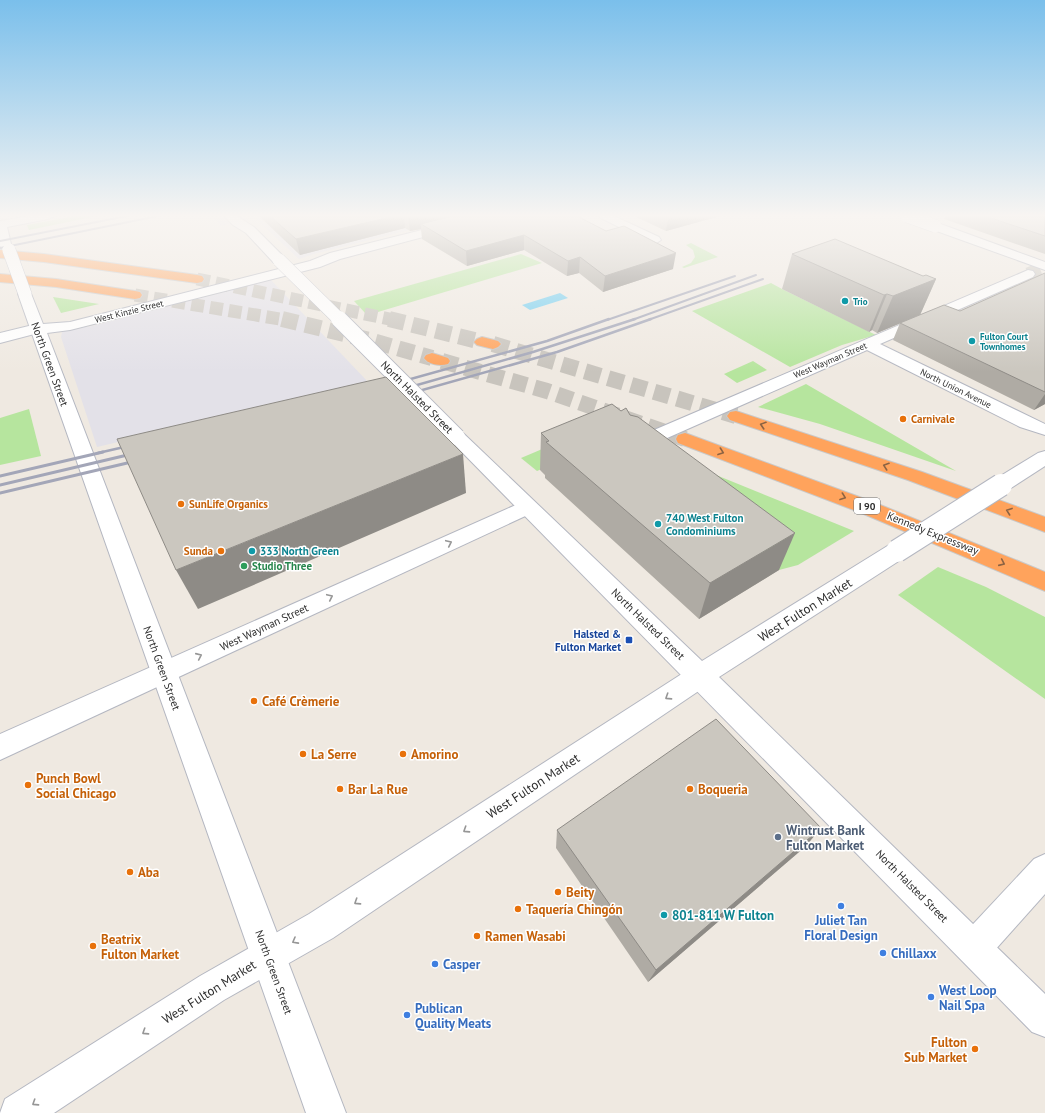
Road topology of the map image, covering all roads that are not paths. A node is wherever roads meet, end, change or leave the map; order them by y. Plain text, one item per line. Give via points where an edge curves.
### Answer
1 (16, 268) edge
2 (114, 268) edge
3 (287, 268) edge
4 (299, 268) edge
5 (1028, 274) tunnel mouth
6 (0, 278) edge
7 (198, 280) tunnel mouth
8 (135, 295) tunnel mouth
9 (37, 329) junction
10 (0, 338) edge
11 (867, 344) junction
12 (736, 416) tunnel mouth
13 (1045, 430) edge
14 (685, 439) tunnel mouth
15 (632, 446) edge
16 (1045, 457) edge
17 (528, 507) junction
18 (1045, 525) edge
19 (1045, 582) edge
20 (164, 672) junction
21 (700, 676) junction
22 (0, 747) edge
23 (1045, 870) edge
24 (974, 948) junction
25 (269, 955) junction
26 (1045, 1019) edge
27 (19, 1113) edge
28 (326, 1113) edge

1 - 9 street, North Green Street, bridge
2 - 7 highway
3 - 17 street, North Halsted Street, bridge
4 - 9 street, West Kinzie Street via 70,326
5 - 11 street, West Wayman Street
6 - 8 highway via 56,283
9 - 10 street, West Kinzie Street
9 - 20 street, North Green Street
11 - 13 street, North Union Avenue
11 - 15 street, West Wayman Street
18 -> 12 highway via 915,476
14 -> 19 highway, Kennedy Expressway / I 90 via 851,499
16 - 21 street, West Fulton Market, bridge
20 -> 17 street, West Wayman Street
17 - 21 street, North Halsted Street
20 - 22 street, West Wayman Street
20 - 25 street, North Green Street
21 - 24 street, North Halsted Street
21 -> 25 street, West Fulton Market via 322,926
23 - 24 street
24 - 26 street, North Halsted Street
25 -> 27 street, West Fulton Market via 212,988
25 - 28 street, North Green Street

